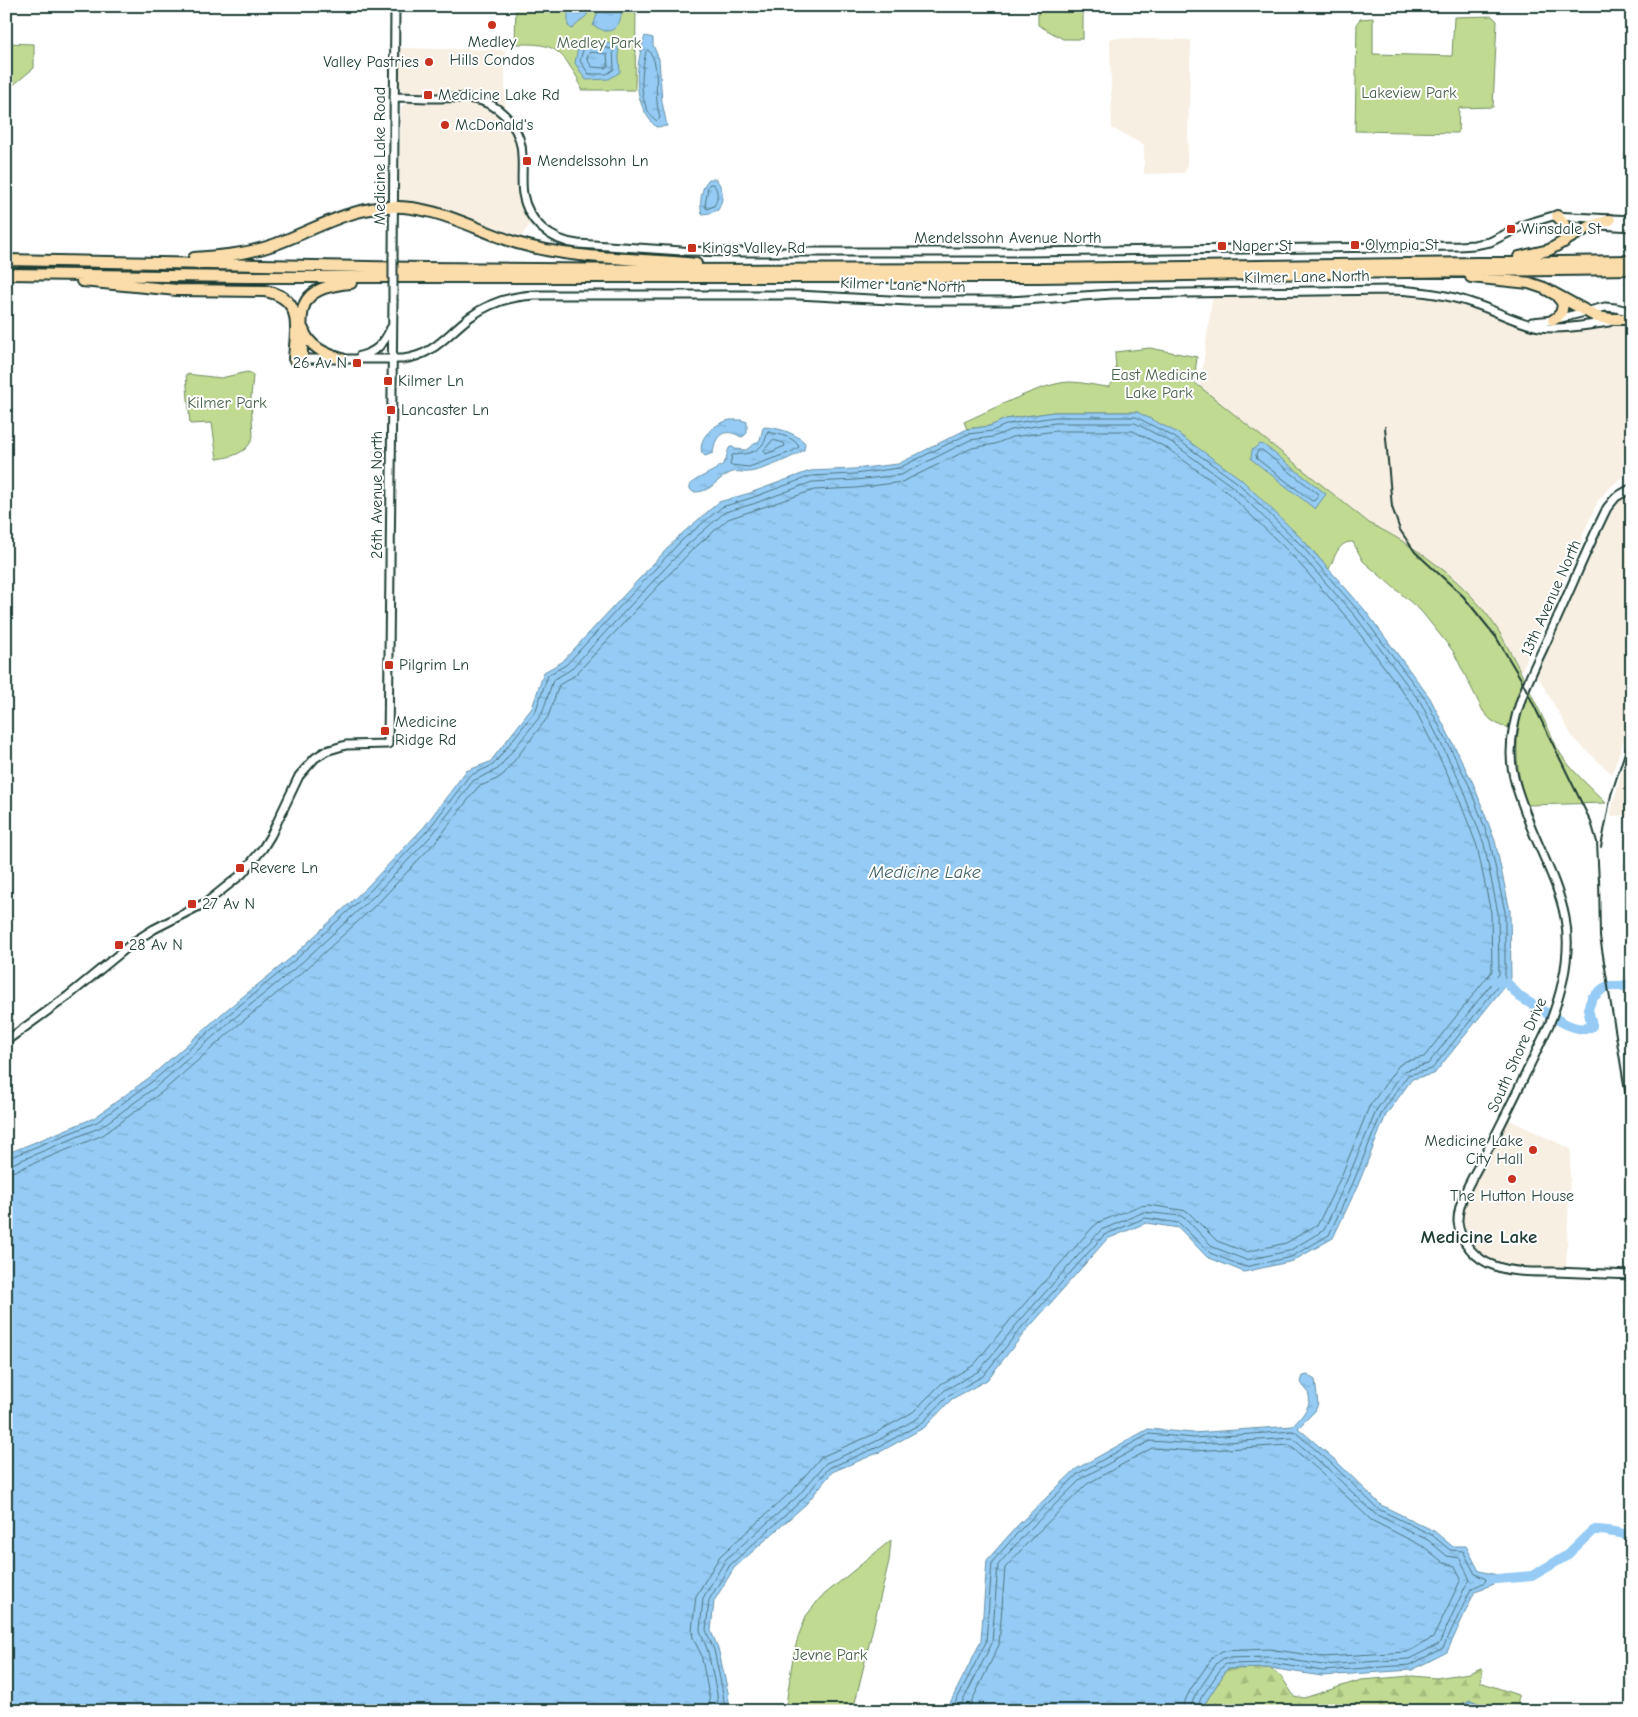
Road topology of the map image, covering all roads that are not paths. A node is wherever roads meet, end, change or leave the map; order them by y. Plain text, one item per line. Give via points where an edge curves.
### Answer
1 (395, 6) edge
2 (394, 98) junction
3 (394, 207) junction
4 (1557, 216) junction
5 (1610, 220) junction
6 (1632, 220) edge
7 (1596, 224) junction
8 (1632, 227) edge
9 (1564, 242) junction
10 (393, 245) joint
11 (6, 260) edge
12 (1632, 261) edge
13 (116, 262) junction
14 (1436, 264) junction
15 (1632, 269) edge
16 (755, 270) junction
17 (1383, 272) junction
18 (6, 274) edge
19 (44, 275) junction
20 (417, 278) junction
21 (1554, 293) junction
22 (1586, 312) junction
23 (1630, 316) edge
24 (1553, 320) junction
25 (1524, 322) junction
26 (302, 323) junction
27 (393, 323) junction
28 (298, 359) junction
29 (347, 359) junction
30 (392, 359) junction
31 (1632, 488) edge
32 (1512, 732) joint
33 (6, 1041) edge
34 (1632, 1275) edge

1 - 2 street, Medicine Lake Road
2 - 3 street, Medicine Lake Road
2 - 4 street, Mendelssohn Avenue North via 476,99 499,110 510,121 519,138 522,186 535,222 550,235 568,243 682,251 1029,252 1474,246 1536,220
3 - 10 street, Medicine Lake Road
3 - 13 highway via 346,214 277,244 248,252
3 - 16 highway via 436,213 516,242 568,254
4 - 5 street, Mendelssohn Avenue North
4 - 7 street, Mendelssohn Avenue North
4 - 9 highway via 1565,225
5 - 6 street, Mendelssohn Avenue North
5 - 7 highway
7 - 8 street, Mendelssohn Avenue North
7 - 9 highway
9 - 14 highway via 1529,256
10 - 27 street, 26th Avenue North, bridge
11 - 13 highway
12 - 14 highway
13 - 16 highway
14 - 16 highway
15 - 17 highway
17 - 20 highway via 1038,277
17 - 21 highway via 1518,281
18 - 19 highway
19 - 20 highway
19 - 28 highway via 177,290 275,293 284,297 294,314
20 - 26 highway via 323,288 306,301
21 - 22 highway
21 - 24 highway via 1563,305
22 - 23 highway via 1604,319
22 - 24 street, Kilmer Lane North
23 - 25 street, Kilmer Lane North via 1561,327 1541,327
24 - 25 street, Kilmer Lane North
25 - 30 street, Kilmer Lane North via 1471,302 1427,292 1392,290 1112,294 1009,301 908,301 798,295 535,295 499,301 472,316 429,352
26 - 28 highway
26 - 29 highway via 304,333 320,351
27 - 29 street via 379,348
27 - 30 street, 26th Avenue North
28 - 29 street, Kilmer Lane North
29 - 30 street, Kilmer Lane North
30 - 33 street, 26th Avenue North via 388,744 346,745 315,758 299,776 271,835 242,874 207,902 134,941 68,996
31 - 32 street, 13th Avenue North via 1616,497 1603,517 1524,693
32 - 34 street, South Shore Drive via 1511,755 1516,786 1558,894 1566,929 1565,972 1549,1025 1463,1197 1458,1221 1462,1236 1475,1255 1493,1266 1542,1272

